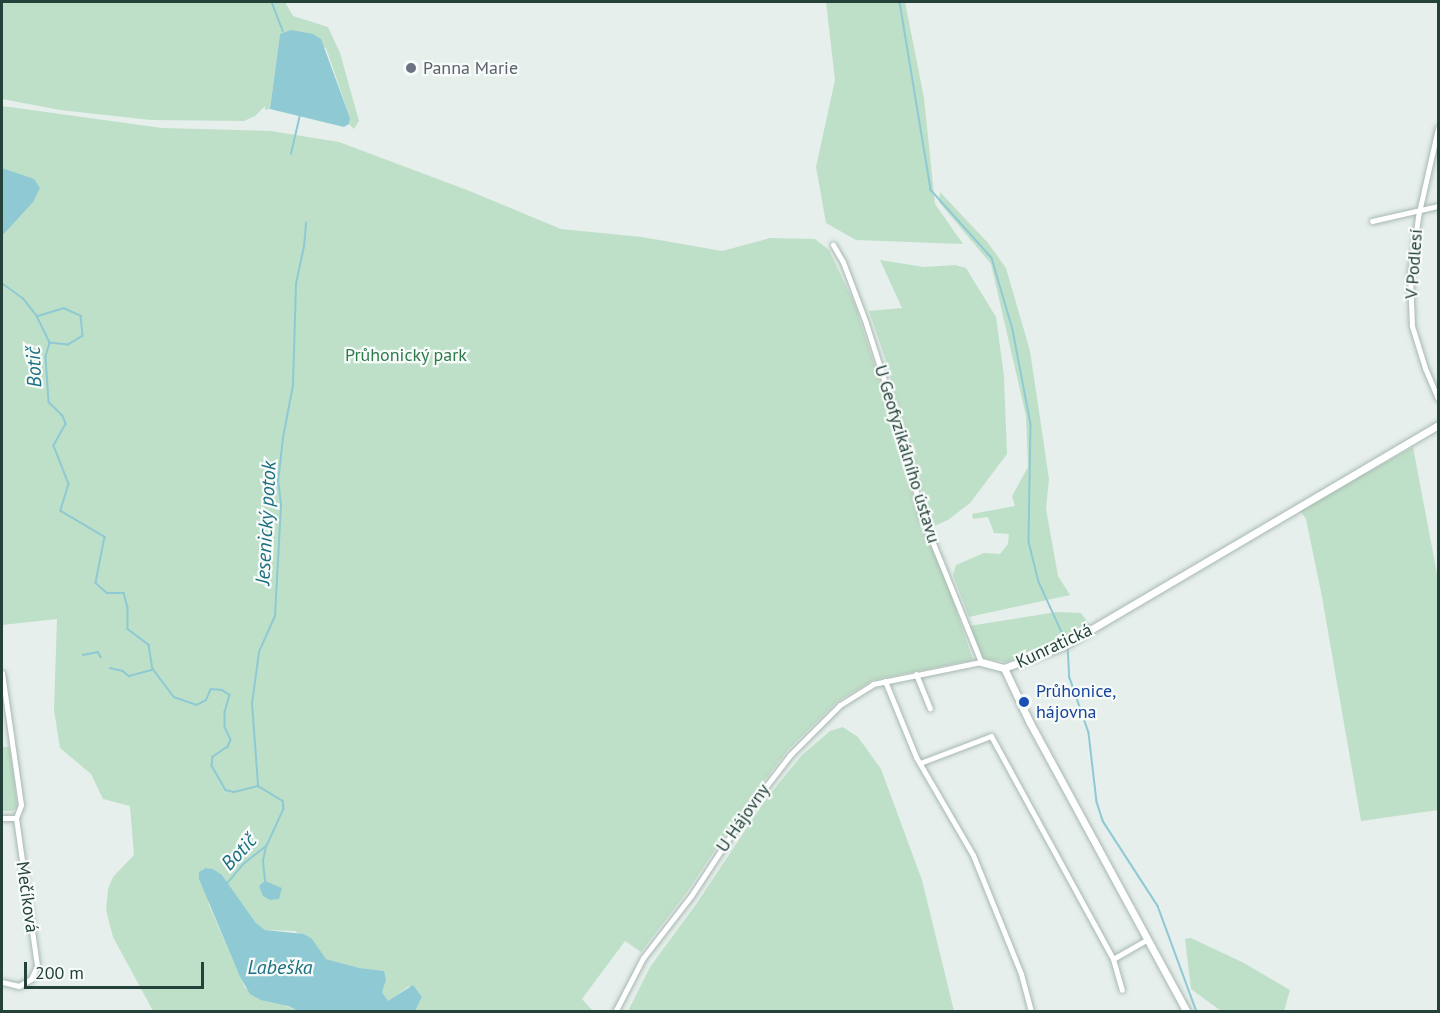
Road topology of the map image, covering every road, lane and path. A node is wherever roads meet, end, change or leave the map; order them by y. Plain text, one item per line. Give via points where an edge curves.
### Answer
1 (1438, 128) edge
2 (1438, 206) edge
3 (1420, 210) junction
4 (1372, 220) dead end
5 (833, 245) dead end
6 (1438, 398) edge
7 (1438, 425) edge
8 (981, 662) junction
9 (1004, 668) junction
10 (2, 673) edge
11 (916, 674) junction
12 (885, 681) junction
13 (930, 708) dead end
14 (920, 763) junction
15 (2, 818) edge
16 (16, 818) junction
17 (1148, 939) junction
18 (1113, 959) junction
19 (2, 982) edge
20 (1122, 990) dead end
21 (615, 1011) edge
22 (1031, 1011) edge
23 (1187, 1011) edge

1 - 3 street, V Podlesí
2 - 3 street
3 - 4 street
3 - 6 street, V Podlesí via 1410,276 1410,310 1425,368
5 - 8 street, U Geofyzikálního ústavu via 866,323 922,516
7 - 9 street, Kunratická via 1063,646
8 - 9 street, U Hájovny
8 - 11 street, U Hájovny
9 - 17 street, Kunratická
10 - 16 street, Mečíková via 21,805
11 - 12 street, U Hájovny
11 - 13 street
12 - 14 street
12 - 21 street, U Hájovny via 840,705 789,755 643,958
14 - 18 street via 991,736
14 - 22 street via 973,855 1021,974
15 - 16 street
16 - 19 street, Mečíková via 37,966 31,979 19,986
17 - 18 street
17 - 23 street, Kunratická
18 - 20 street

